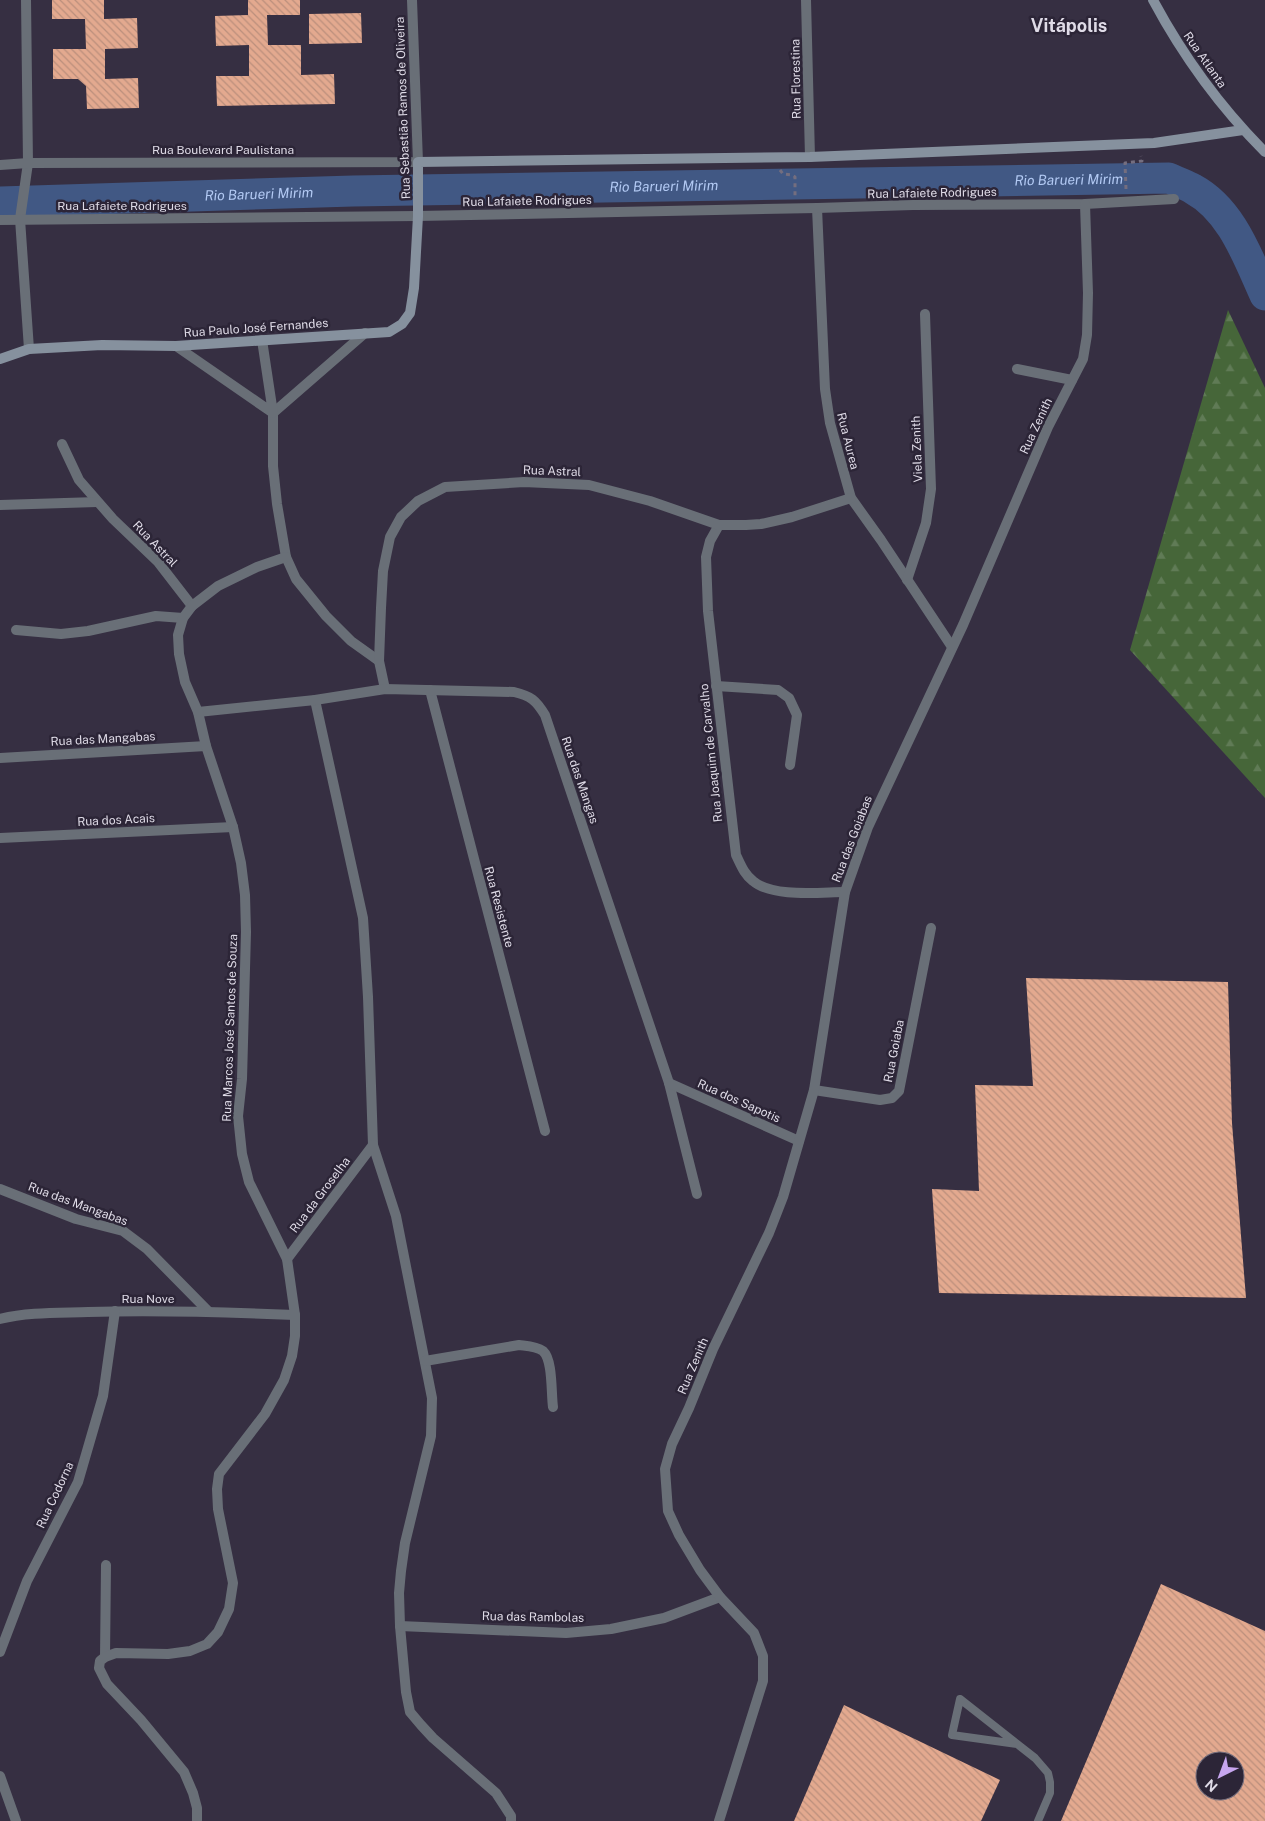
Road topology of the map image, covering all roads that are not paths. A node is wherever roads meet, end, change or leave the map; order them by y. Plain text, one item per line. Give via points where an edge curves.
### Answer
1 (26, 0) edge
2 (412, 0) edge
3 (806, 0) edge
4 (1153, 0) edge
5 (1243, 130) junction
6 (1265, 152) edge
7 (810, 157) junction
8 (28, 163) junction
9 (0, 165) edge
10 (418, 167) junction
11 (1174, 199) dead end
12 (1085, 204) junction
13 (817, 208) junction
14 (418, 216) junction
15 (20, 219) junction
16 (0, 220) edge
17 (925, 314) dead end
18 (364, 333) junction
19 (262, 340) junction
20 (176, 346) junction
21 (29, 349) junction
22 (0, 359) edge
23 (1017, 369) dead end
24 (1072, 380) junction
25 (273, 413) junction
26 (62, 444) dead end
27 (851, 498) junction
28 (97, 502) junction
29 (0, 505) edge
30 (719, 525) junction
31 (286, 557) junction
32 (907, 580) junction
33 (192, 606) junction
34 (183, 618) junction
35 (16, 630) dead end
36 (952, 647) junction
37 (379, 662) junction
38 (716, 686) junction
39 (385, 688) junction
40 (430, 690) junction
41 (314, 700) junction
42 (198, 712) junction
43 (206, 746) junction
44 (0, 758) edge
45 (790, 765) dead end
46 (233, 827) junction
47 (0, 838) edge
48 (846, 892) junction
49 (931, 928) dead end
50 (669, 1083) junction
51 (814, 1090) junction
52 (545, 1131) dead end
53 (799, 1141) junction
54 (373, 1146) junction
55 (0, 1188) edge
56 (697, 1194) dead end
57 (287, 1259) junction
58 (115, 1311) junction
59 (208, 1311) junction
60 (296, 1315) junction
61 (0, 1319) edge
62 (425, 1361) junction
63 (552, 1407) dead end
64 (106, 1565) dead end
65 (720, 1597) junction
66 (400, 1626) junction
67 (0, 1652) edge
68 (105, 1657) junction
69 (1017, 1744) junction
70 (0, 1776) edge
71 (16, 1821) edge
72 (197, 1821) edge
73 (510, 1821) edge
74 (719, 1821) edge
75 (1038, 1821) edge

1 - 8 street
2 - 10 street, Rua Sebastião Ramos de Oliveira
3 - 7 street, Rua Florestina
4 - 5 main road, Rua Atlanta via 1190,63
5 - 6 main road, Rua Atlanta
5 - 7 main road via 1154,143
7 - 10 main road
8 - 9 street
8 - 10 street, Rua Boulevard Paulistana
8 - 15 street
10 - 14 main road, Rua Sebastião Ramos de Oliveira
11 - 12 street, Rua Lafaiete Rodrigues
12 - 13 street, Rua Lafaiete Rodrigues via 913,204
12 - 24 street, Rua Zenith via 1087,335 1083,359
13 - 14 street, Rua Lafaiete Rodrigues
13 - 27 street, Rua Aurea via 825,389 830,423
14 - 15 street, Rua Lafaiete Rodrigues
14 - 18 main road, Rua Paulo José Fernandes via 410,313 402,324 389,332
15 - 16 street, Rua Lafaiete Rodrigues
15 - 21 street
17 - 32 street, Viela Zenith via 931,489 926,523
18 - 19 main road, Rua Paulo José Fernandes
18 - 25 street
19 - 20 main road, Rua Paulo José Fernandes
19 - 25 street
20 - 21 main road, Rua Paulo José Fernandes via 102,345
20 - 25 street
21 - 22 main road, Rua Paulo José Fernandes
23 - 24 street
24 - 36 street, Rua Zenith via 1048,427
25 - 31 street via 273,466
26 - 28 street, Rua Astral via 79,480
27 - 30 street, Rua Astral via 761,524
27 - 32 street, Rua Aurea
28 - 29 street
28 - 33 street, Rua Astral via 158,562
30 - 37 street, Rua Astral via 650,501 589,485 524,482 445,487 418,501 401,517 390,537 383,571
30 - 38 street, Rua Joaquim de Carvalho via 706,557
31 - 33 street, Rua Marcos José Santos de Souza via 218,586
31 - 37 street via 296,579 326,616 350,641
32 - 36 street, Rua Aurea
33 - 34 street, Rua Marcos José Santos de Souza
34 - 35 street via 156,616 61,634
34 - 42 street, Rua Marcos José Santos de Souza via 178,636 179,654 185,682
36 - 48 street, Rua das Goiabas via 868,827
37 - 39 street, Rua Astral
38 - 45 street via 778,690 789,698 797,715
38 - 48 street, Rua Joaquim de Carvalho via 736,855 743,871 754,882 769,889
39 - 40 street, Rua das Mangas
39 - 41 street, Rua das Mangas
40 - 50 street, Rua das Mangas via 528,695 545,715
40 - 52 street, Rua Resistente
41 - 42 street, Rua das Mangas
41 - 54 street via 363,918
42 - 43 street, Rua Marcos José Santos de Souza
43 - 44 street, Rua das Mangabas
43 - 46 street, Rua Marcos José Santos de Souza
46 - 47 street, Rua dos Acais
46 - 57 street, Rua Marcos José Santos de Souza via 242,863 245,895 242,1078 238,1116 242,1154 249,1182
48 - 51 street, Rua das Goiabas
49 - 51 street, Rua Goiaba via 899,1091 892,1098 880,1100
50 - 53 street, Rua dos Sapotis
50 - 56 street, Rua das Mangas
51 - 53 street, Rua das Goiabas
53 - 65 street, Rua Zenith via 769,1234 713,1349 672,1444 665,1469 668,1511 700,1570
54 - 57 street, Rua da Groselha
54 - 62 street via 396,1216
55 - 59 street, Rua das Mangabas via 76,1219 123,1231 146,1249
57 - 60 street, Rua Marcos José Santos de Souza
58 - 59 street, Rua Nove
58 - 61 street, Rua Nove
58 - 67 street, Rua Codorna via 104,1396 78,1482 27,1581
59 - 60 street, Rua Nove
60 - 68 street, Rua Marcos José Santos de Souza via 292,1356 284,1380 264,1414 218,1474 218,1510 234,1583 229,1609 218,1632 207,1644 190,1651 116,1653
62 - 63 street via 519,1345 534,1347 549,1360
62 - 66 street via 432,1398 431,1436 405,1543 399,1592
64 - 68 street
65 - 66 street, Rua das Rambolas via 664,1618 611,1629 566,1633
65 - 74 street, Rua Zenith via 754,1633 763,1656 763,1681
66 - 73 street via 410,1712 433,1738 496,1793 511,1816
68 - 72 street via 99,1668 107,1684 184,1772
69 - 69 lane via 952,1735 960,1698
69 - 75 lane via 1048,1773 1050,1793
70 - 71 street

